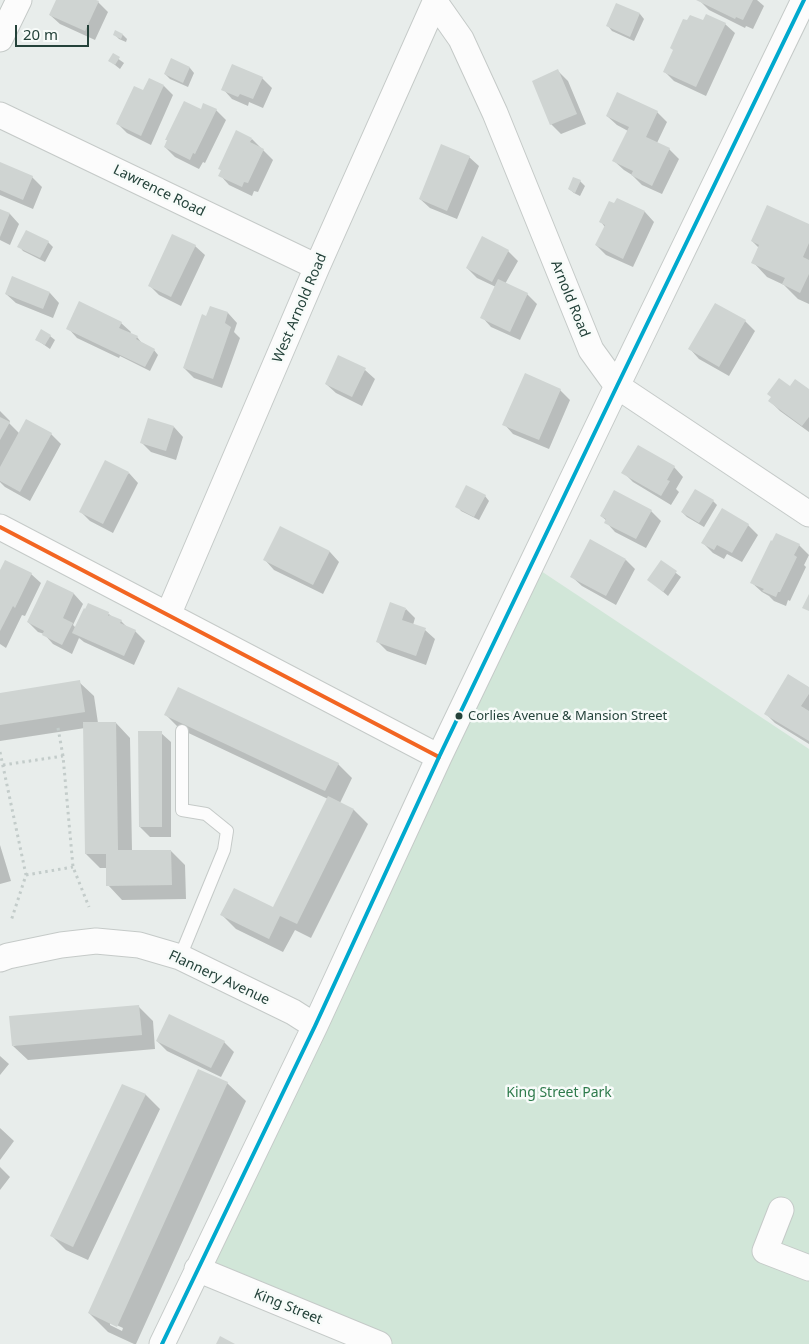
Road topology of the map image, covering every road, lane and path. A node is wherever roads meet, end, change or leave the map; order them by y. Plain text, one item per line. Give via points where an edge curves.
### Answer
1 (18, 0) edge
2 (804, 0) edge
3 (435, 1) edge
4 (0, 38) edge
5 (0, 115) edge
6 (317, 267) junction
7 (617, 386) junction
8 (809, 514) edge
9 (0, 527) edge
10 (168, 615) junction
11 (58, 728) dead end
12 (182, 731) dead end
13 (0, 752) edge
14 (63, 756) junction
15 (439, 757) junction
16 (3, 765) junction
17 (73, 867) junction
18 (26, 875) junction
19 (89, 907) dead end
20 (11, 921) dead end
21 (180, 957) junction
22 (0, 959) edge
23 (315, 1026) junction
24 (781, 1210) dead end
25 (809, 1268) edge
26 (197, 1269) junction
27 (162, 1344) edge
28 (379, 1344) edge

1 - 4 street
2 - 7 street
3 - 6 street, West Arnold Road
3 - 7 street, Arnold Road via 461,39 495,112 591,350
5 - 6 street, Lawrence Road
6 - 10 street, West Arnold Road
7 - 8 street, Arnold Road
7 - 15 street
9 - 10 street
10 - 15 street
11 - 14 path
12 - 21 lane via 182,810 206,814 227,832 224,850
13 - 16 path
14 - 16 path
14 - 17 path
15 - 23 street
16 - 18 path
17 - 18 path
17 - 19 path
18 - 20 path
21 - 22 street, Flannery Avenue via 140,945 96,941 61,945
21 - 23 street, Flannery Avenue
23 - 26 street
24 - 25 street via 765,1251
26 - 27 street
26 - 28 street, King Street

